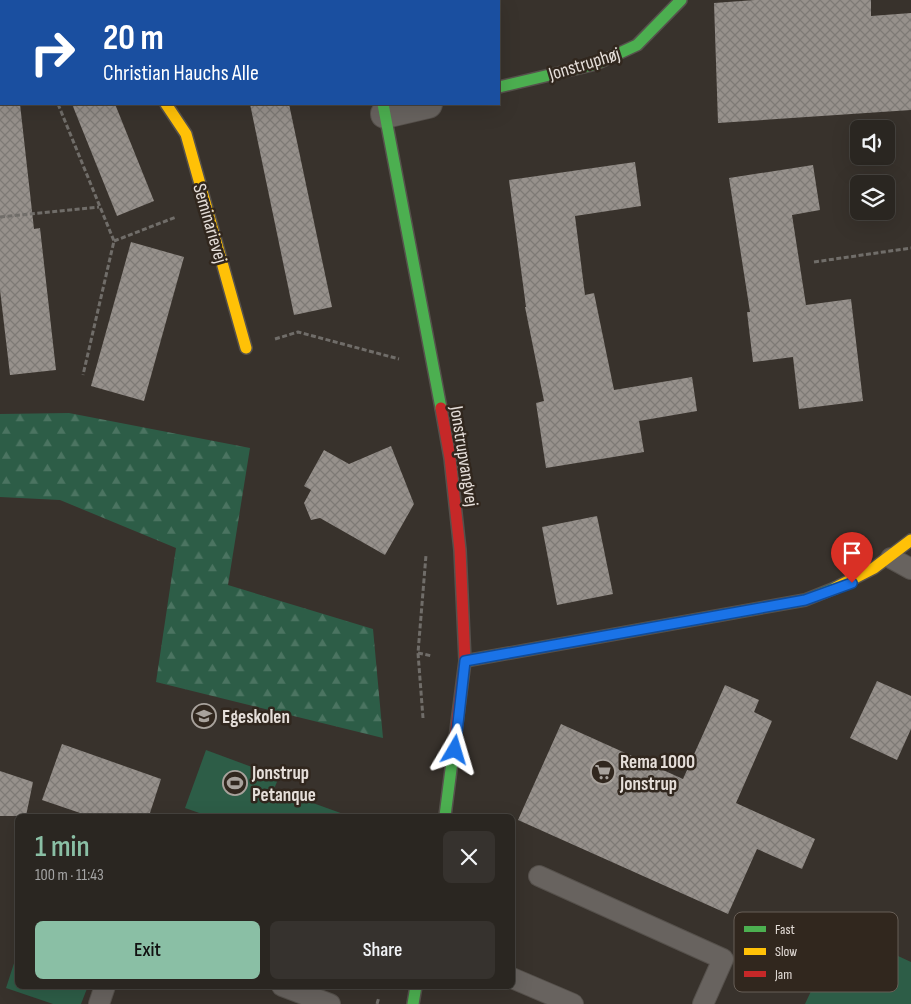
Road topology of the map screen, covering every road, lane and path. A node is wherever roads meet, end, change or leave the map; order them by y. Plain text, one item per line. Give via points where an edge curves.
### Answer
1 (680, 0) edge
2 (500, 87) edge
3 (58, 105) edge
4 (167, 105) edge
5 (419, 105) edge
6 (384, 109) edge
7 (206, 205) junction
8 (99, 207) junction
9 (0, 217) edge
10 (114, 241) junction
11 (911, 248) edge
12 (814, 262) dead end
13 (246, 348) joint
14 (400, 350) dead end
15 (84, 375) dead end
16 (911, 540) edge
17 (426, 549) dead end
18 (891, 558) junction
19 (911, 569) edge
20 (465, 661) junction
21 (424, 727) dead end
22 (445, 814) edge
23 (539, 876) dead end
24 (515, 979) edge
25 (104, 989) edge
26 (290, 989) edge
27 (416, 989) edge
28 (99, 1004) edge
29 (330, 1004) edge
30 (413, 1004) edge
31 (573, 1004) edge
32 (703, 1004) edge

1 - 2 street, Jonstruphøj via 637,46 596,64
3 - 8 path
4 - 7 street, Seminarievej via 186,134
5 - 6 street
6 - 20 street, Jonstrupvangvej via 450,458 460,550
7 - 10 path
7 - 13 street, Seminarievej
8 - 9 path
8 - 10 path
10 - 15 path
11 - 12 path
13 - 14 path via 298,332 402,360
16 - 18 street
17 - 21 path via 418,653
18 - 19 lane
18 - 20 street via 852,583 805,600
20 - 22 street, Jonstrupvangvej
23 - 32 lane via 723,959
24 - 31 lane
25 - 28 lane
26 - 29 lane
27 - 30 street

